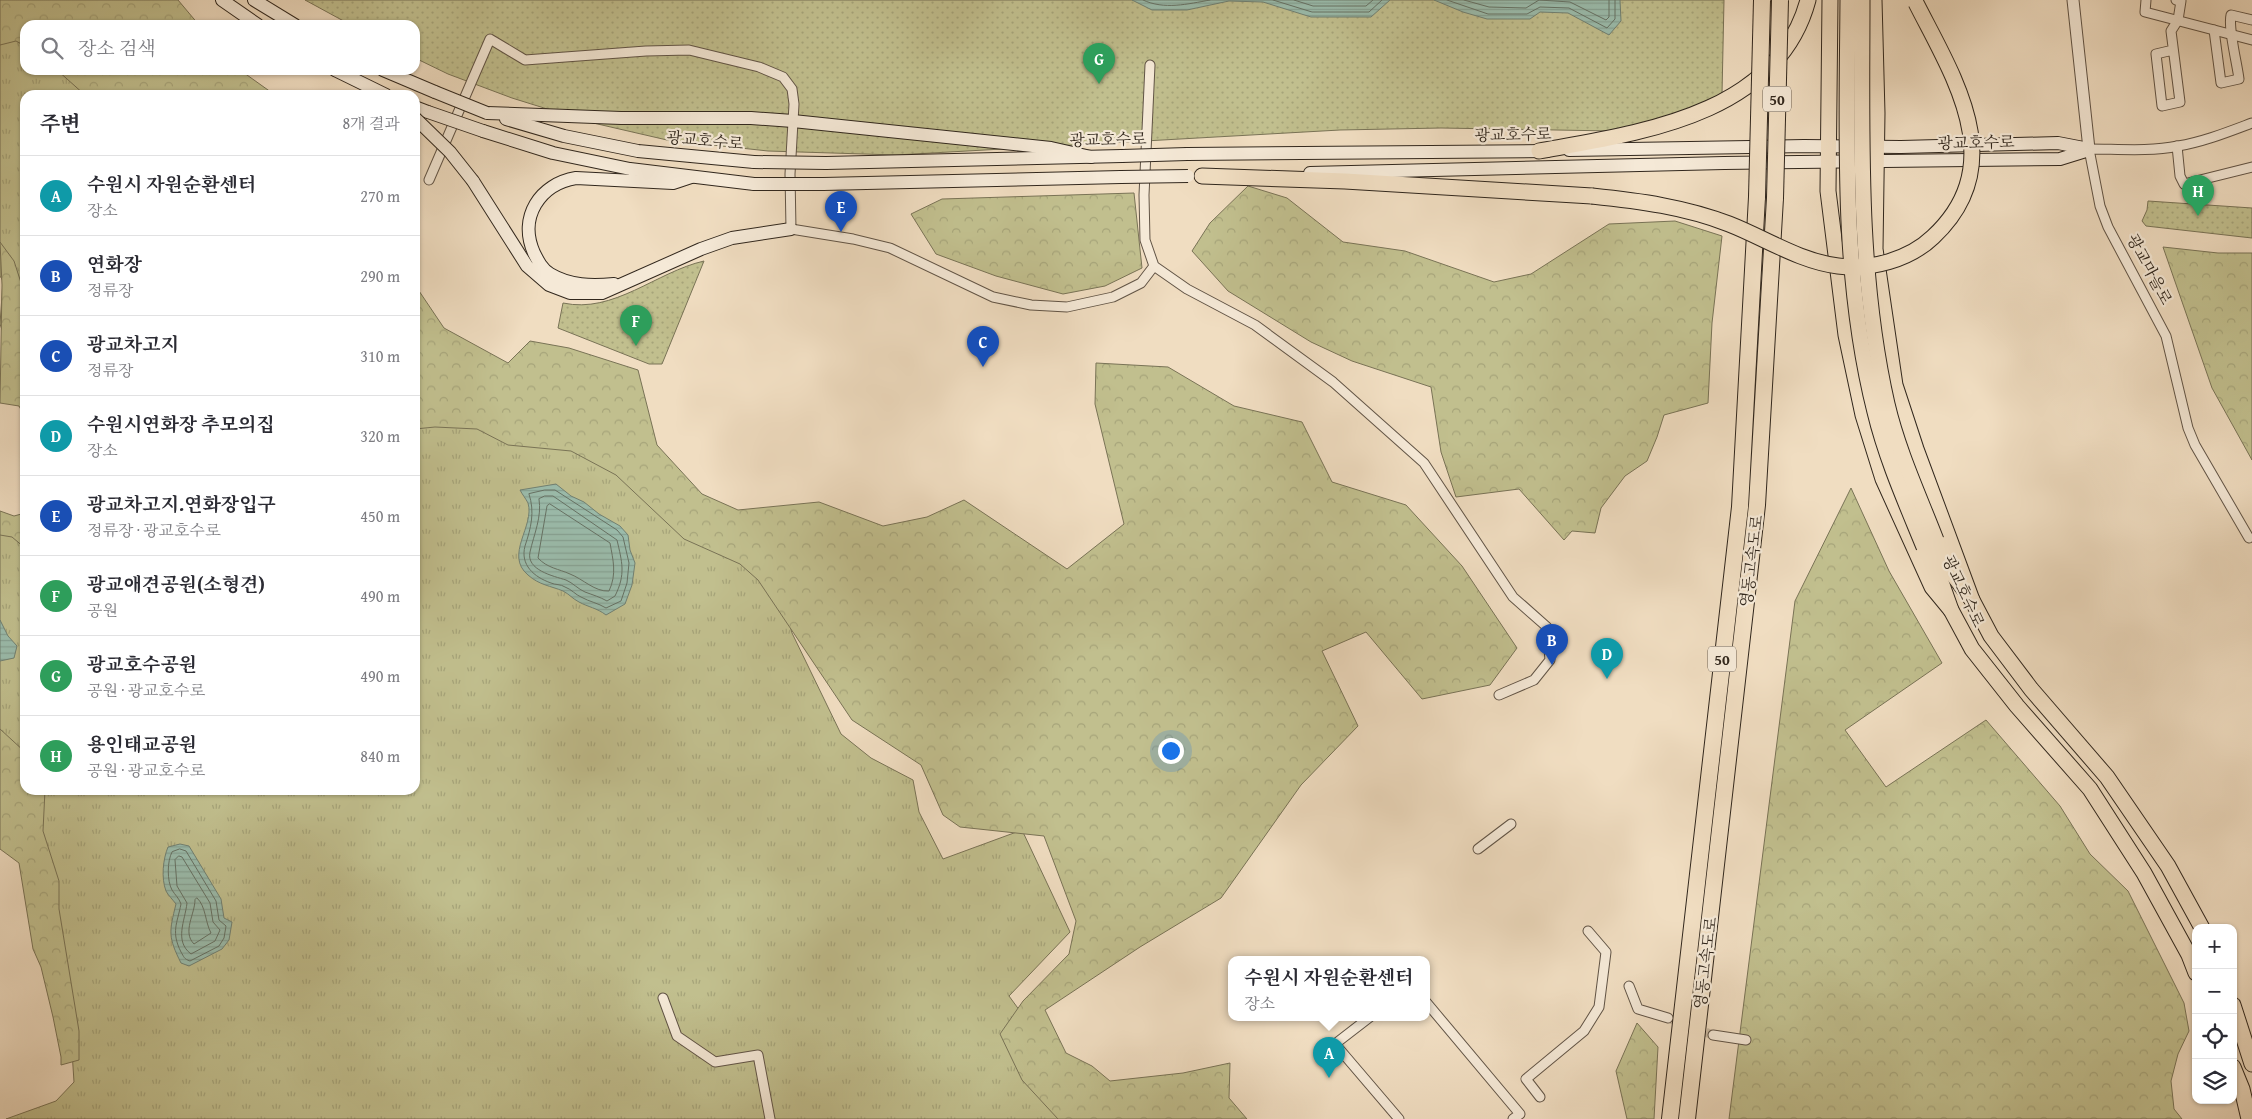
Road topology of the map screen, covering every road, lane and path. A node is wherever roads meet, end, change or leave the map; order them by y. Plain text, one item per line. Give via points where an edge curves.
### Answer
1 (222, 0) edge
2 (254, 0) edge
3 (1762, 0) edge
4 (1780, 0) edge
5 (1808, 0) edge
6 (1830, 0) edge
7 (1848, 0) edge
8 (1862, 0) edge
9 (1874, 0) edge
10 (2073, 0) edge
11 (2146, 0) edge
12 (2176, 0) edge
13 (1915, 2) edge
14 (251, 20) edge
15 (287, 20) edge
16 (2178, 20) junction
17 (2252, 20) edge
18 (2214, 30) junction
19 (2233, 35) junction
20 (2252, 40) edge
21 (2173, 50) junction
22 (1150, 65) dead end
23 (345, 75) edge
24 (395, 75) edge
25 (376, 90) edge
26 (420, 109) edge
27 (487, 113) junction
28 (793, 121) junction
29 (420, 123) edge
30 (2252, 123) edge
31 (1876, 146) junction
32 (2177, 146) junction
33 (2089, 150) junction
34 (1539, 151) junction
35 (1828, 155) junction
36 (1091, 157) junction
37 (1876, 162) junction
38 (2252, 167) edge
39 (1195, 176) junction
40 (691, 177) junction
41 (429, 180) dead end
42 (791, 229) junction
43 (1154, 266) junction
44 (622, 284) junction
45 (2248, 538) dead end
46 (1930, 544) junction
47 (1972, 600) junction
48 (1950, 610) junction
49 (1499, 695) dead end
50 (1511, 824) dead end
51 (1478, 849) dead end
52 (2200, 924) edge
53 (1588, 931) dead end
54 (2194, 969) edge
55 (1629, 986) dead end
56 (663, 998) dead end
57 (1430, 1007) edge
58 (2236, 1014) edge
59 (1668, 1018) tunnel mouth
60 (1365, 1021) edge
61 (1713, 1035) tunnel mouth
62 (1746, 1040) dead end
63 (2252, 1064) edge
64 (2237, 1077) edge
65 (1540, 1097) dead end
66 (770, 1119) edge
67 (1399, 1119) edge
68 (1513, 1119) edge
69 (1670, 1119) edge
70 (1686, 1119) edge
71 (2248, 1119) edge

1 - 14 main road
2 - 15 main road
3 - 69 highway, 영동고속도로 / 50, bridge via 1757,197 1740,507
4 - 70 highway, 영동고속도로 / 50, bridge via 1775,198 1757,505
5 - 34 highway via 1794,34 1769,70 1705,111 1642,132
6 - 35 highway
7 - 46 highway, 광교호수로, bridge via 1849,251 1860,333 1875,412 1894,472
8 - 46 highway, 광교호수로, bridge via 1864,251 1874,332 1887,405
9 - 31 highway
10 - 33 street, 광교마을로
11 - 16 street via 2144,12
12 - 16 street via 2181,1
13 - 39 highway, bridge via 1944,54 1962,99 1972,140 1971,163 1954,212 1941,230 1908,255 1862,267 1819,262 1690,210 1643,201 1345,181
16 - 18 street
16 - 21 street via 2171,31
17 - 19 street via 2231,15 2229,24
18 - 19 street
18 - 19 street via 2221,83 2239,79
19 - 20 street
21 - 21 street via 2180,102 2162,106 2156,54
22 - 43 street via 1144,195 1145,240
23 - 25 main road
24 - 27 main road, 광교호수로, bridge
26 - 40 main road, 광교호수로, bridge via 483,132 572,157 630,170
27 - 28 main road
27 - 36 main road, 광교호수로, bridge via 564,136 638,151 697,158 826,163
28 - 36 main road via 1051,148
28 - 41 street via 792,89 783,77 759,67 689,50 525,60 490,39
28 - 42 street
29 - 44 main road, bridge via 450,152 473,181 527,266 549,285 585,295 602,294
30 - 32 street, 광교호수로
31 - 33 main road, 광교호수로 via 2058,142
31 - 35 main road, 광교호수로
31 - 37 highway
32 - 33 street, 광교호수로
32 - 38 street via 2184,184
33 - 37 main road, 광교호수로 via 2060,159
33 - 45 street, 광교마을로 via 2102,213 2166,336 2191,436
34 - 35 main road, 광교호수로 via 1804,146
34 - 36 main road, 광교호수로, bridge
35 - 37 main road, 광교호수로
35 - 39 main road, 광교호수로 via 1724,163
35 - 48 highway via 1829,201 1841,298 1863,415 1883,479 1915,552 1932,587
37 - 47 highway via 1875,249 1895,385
39 - 40 main road, 광교호수로, bridge via 823,184 754,184
40 - 44 main road via 673,183 576,178 555,185 537,202 530,217 528,233 538,262 550,273 576,284
42 - 43 street via 890,248 993,297 1031,305 1067,306 1112,297 1141,284
42 - 44 main road via 732,238
43 - 49 street via 1187,289 1255,325 1333,382 1424,463 1513,597 1547,628 1550,660 1534,680
46 - 47 highway, 광교호수로
46 - 48 highway, 광교호수로
47 - 52 highway, 광교호수로 via 1997,644 2031,689 2107,777 2168,866
48 - 54 highway, 광교호수로 via 1972,649 2090,789 2144,873
50 - 51 street
53 - 65 street via 1606,952 1599,1007 1584,1031 1526,1079
55 - 59 street via 1638,1009
56 - 66 street via 677,1036 715,1062 758,1055
57 - 68 street via 1520,1114
58 - 63 highway
60 - 67 street via 1335,1044
61 - 62 street
64 - 71 highway

